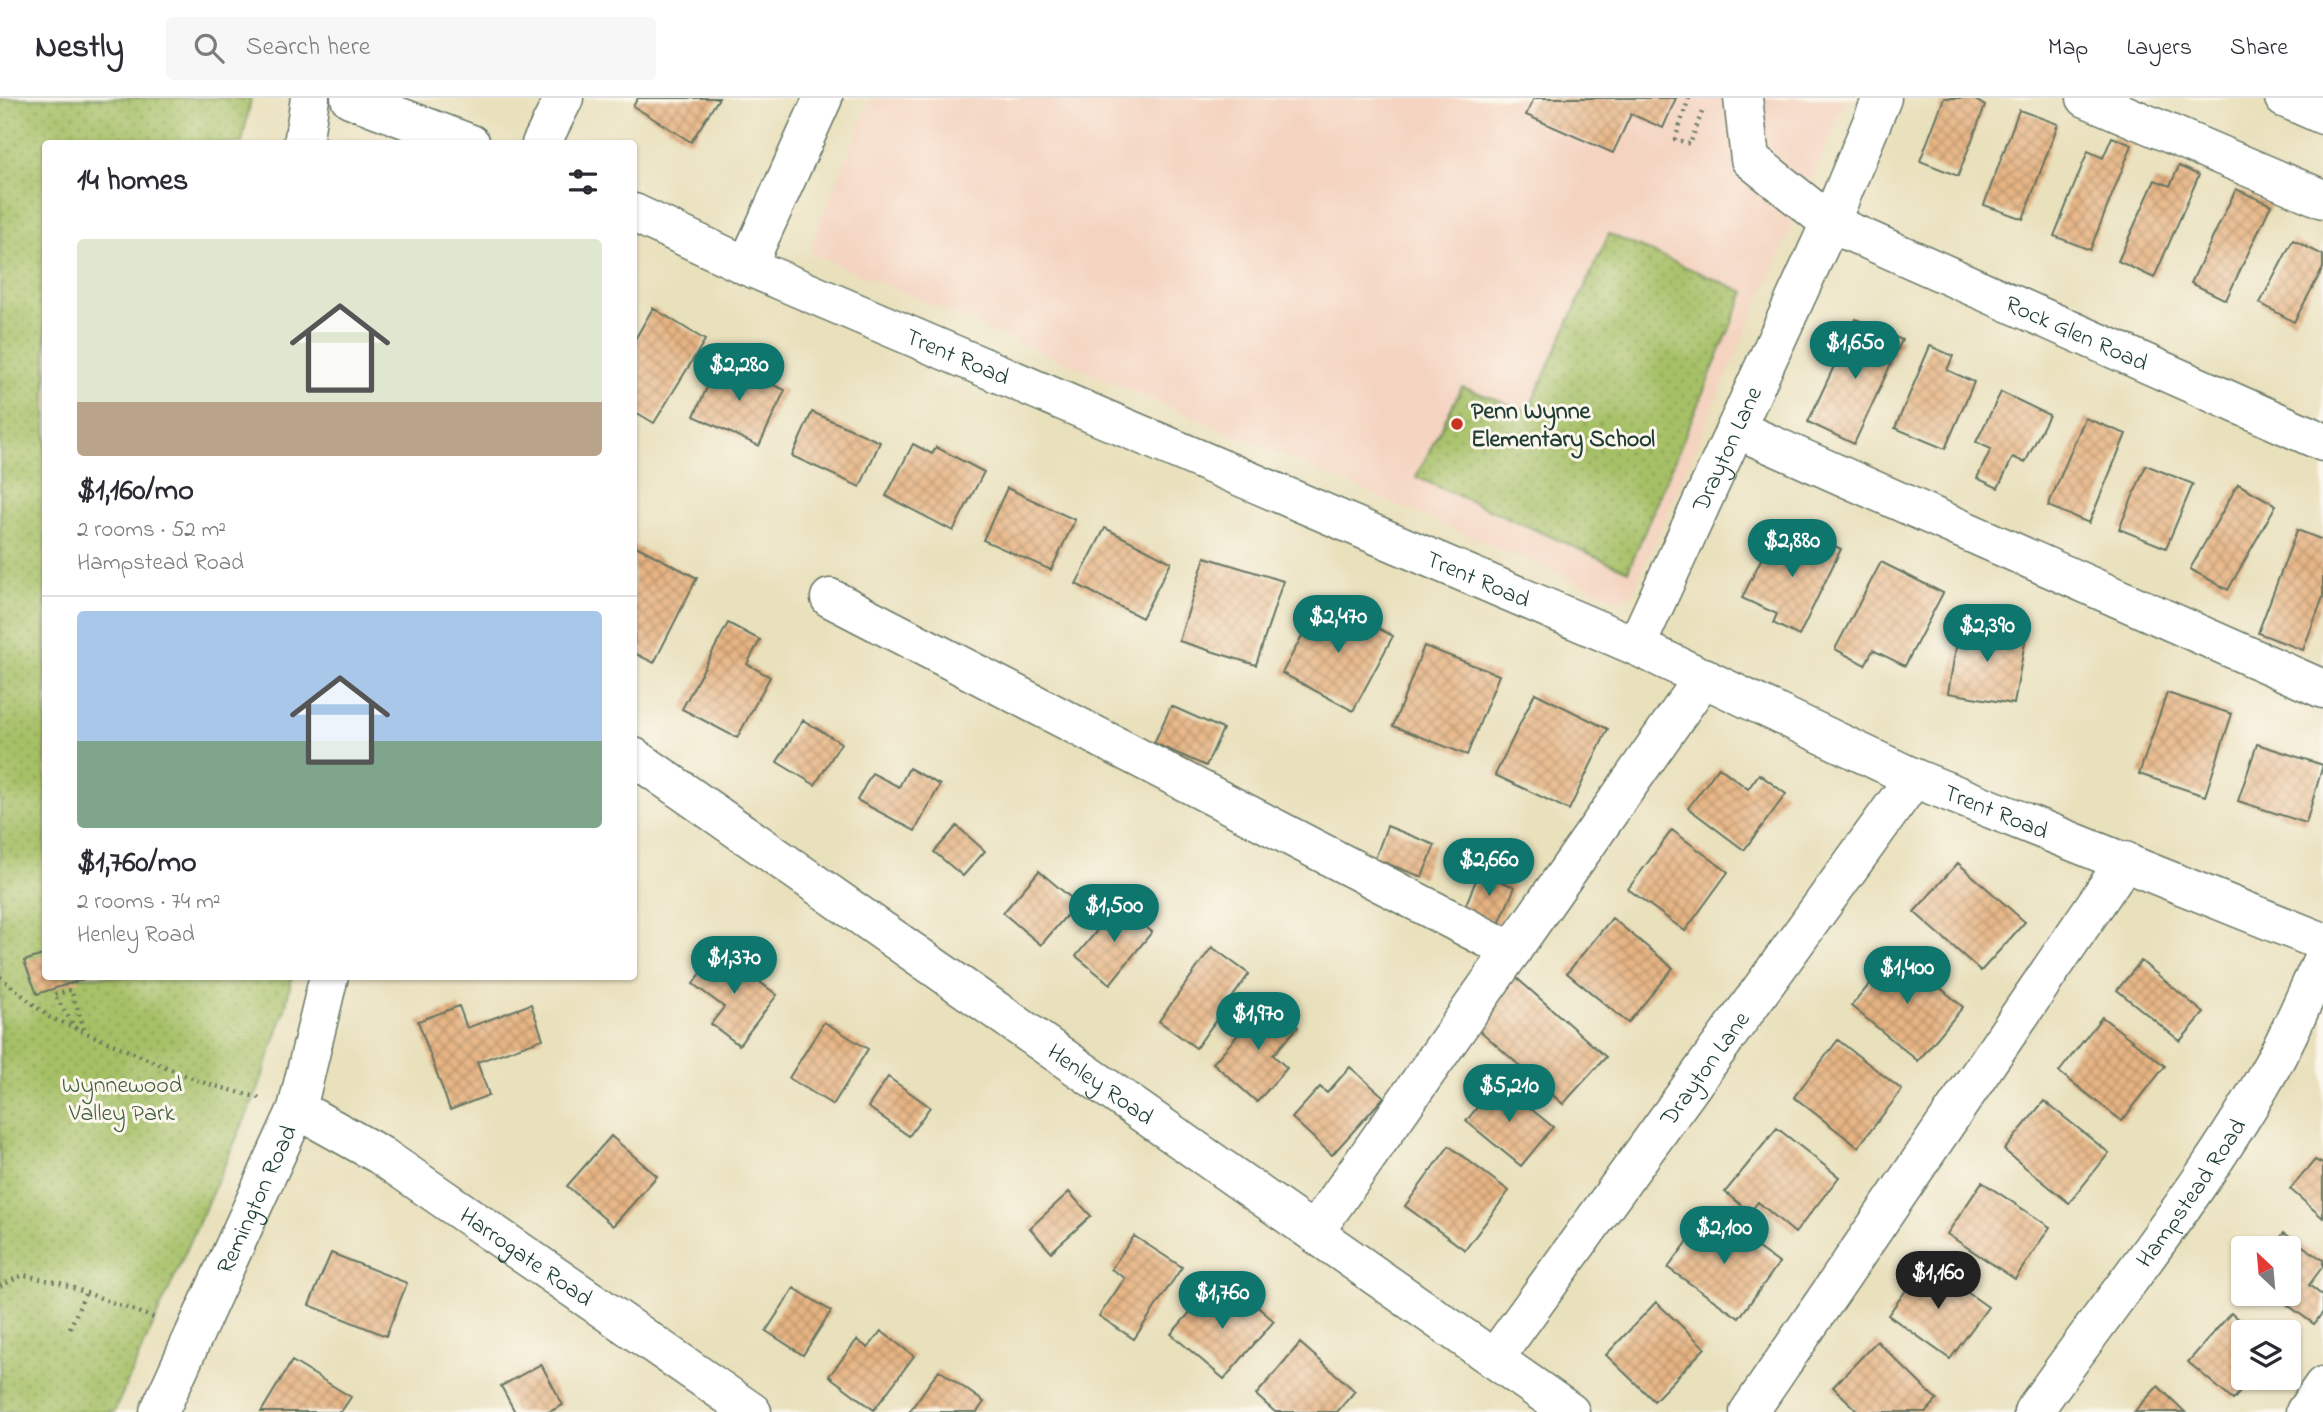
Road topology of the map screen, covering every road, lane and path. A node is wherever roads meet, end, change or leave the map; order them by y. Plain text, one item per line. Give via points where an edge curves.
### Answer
1 (310, 98) edge
2 (350, 98) edge
3 (564, 98) edge
4 (823, 98) edge
5 (1689, 98) edge
6 (1743, 98) edge
7 (1882, 98) edge
8 (2086, 98) edge
9 (2284, 98) edge
10 (1703, 110) dead end
11 (2323, 114) edge
12 (304, 140) edge
13 (460, 140) edge
14 (543, 140) edge
15 (2323, 199) edge
16 (637, 214) edge
17 (1830, 223) junction
18 (747, 266) junction
19 (1736, 429) junction
20 (2323, 442) edge
21 (830, 598) dead end
22 (1636, 646) junction
23 (1704, 677) junction
24 (2323, 689) edge
25 (637, 759) edge
26 (1914, 778) junction
27 (2125, 861) junction
28 (2323, 942) edge
29 (1512, 951) junction
30 (2323, 959) edge
31 (0, 977) edge
32 (328, 980) edge
33 (76, 1030) junction
34 (85, 1033) junction
35 (297, 1109) junction
36 (1315, 1231) junction
37 (0, 1286) edge
38 (86, 1293) junction
39 (69, 1328) dead end
40 (195, 1333) junction
41 (1494, 1359) junction
42 (2323, 1386) edge
43 (159, 1412) edge
44 (752, 1412) edge
45 (1570, 1412) edge
46 (1749, 1412) edge
47 (2033, 1412) edge
48 (2305, 1412) edge

1 - 12 street
2 - 13 street
3 - 14 street
4 - 18 street
5 - 10 path via 1675,139 1690,144
6 - 17 street, Rock Glen Road via 1750,159
7 - 17 street, Drayton Lane
8 - 15 street
9 - 11 street
16 - 18 street, Trent Road
17 - 19 street, Drayton Lane
17 - 20 street, Rock Glen Road
18 - 22 street, Trent Road
19 - 22 street, Drayton Lane
19 - 24 street
21 - 29 street
22 - 23 street, Trent Road
23 - 26 street, Trent Road
23 - 29 street
25 - 36 street, Henley Road
26 - 27 street, Trent Road
26 - 41 street, Drayton Lane
27 - 28 street, Trent Road
27 - 46 street
29 - 36 street
30 - 47 street, Hampstead Road via 2241,1118
31 - 33 path via 49,1017
32 - 35 street, Remington Road
33 - 34 path
33 - 34 path via 54,994 71,990
34 - 35 path via 201,1082
35 - 40 street, Remington Road
35 - 44 street, Harrogate Road via 380,1156
36 - 41 street, Henley Road
37 - 38 path via 23,1275
38 - 39 path
38 - 40 path
40 - 43 street, Remington Road
41 - 45 street, Henley Road
42 - 48 street

